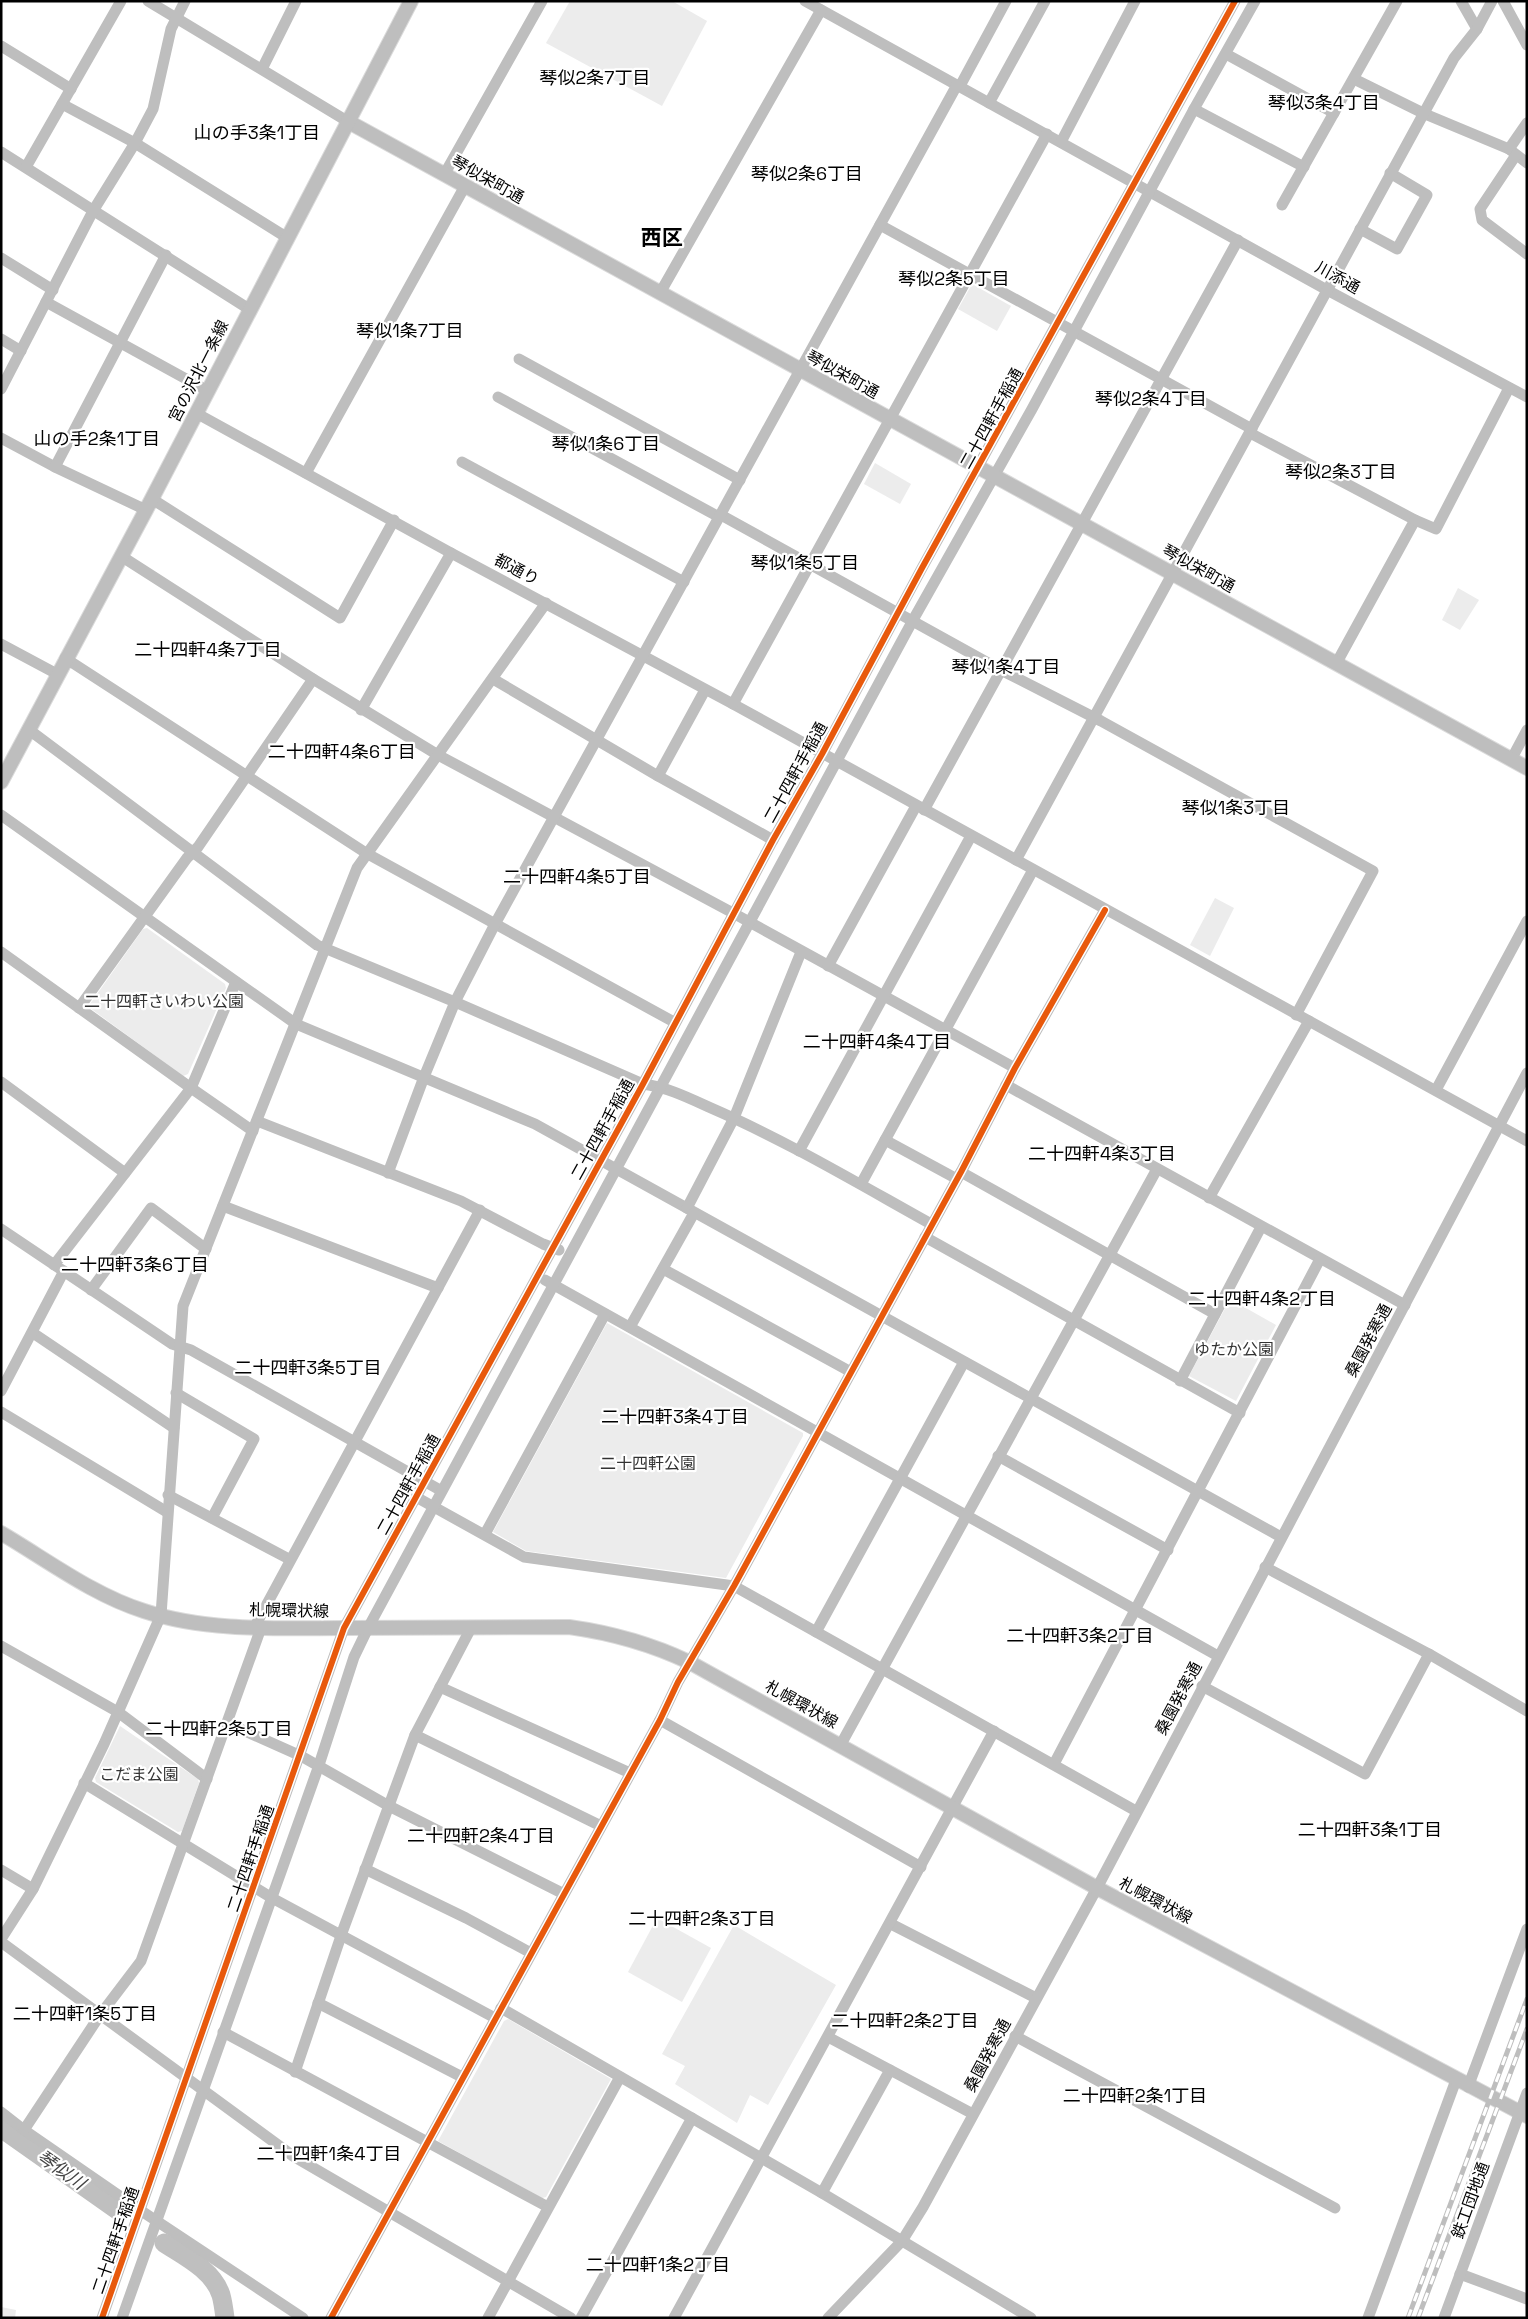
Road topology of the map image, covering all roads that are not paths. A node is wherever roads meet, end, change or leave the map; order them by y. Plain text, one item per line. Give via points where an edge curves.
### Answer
1 (121, 1) edge
2 (148, 1) edge
3 (185, 1) edge
4 (296, 1) edge
5 (411, 1) edge
6 (542, 1) edge
7 (805, 1) edge
8 (1006, 1) edge
9 (1046, 1) edge
10 (1135, 1) edge
11 (1235, 1) edge
12 (1255, 1) edge
13 (1397, 1) edge
14 (1461, 1) edge
15 (1492, 1) edge
16 (1503, 1) edge
17 (821, 10) junction
18 (176, 19) junction
19 (1477, 29) junction
20 (1527, 45) edge
21 (1, 46) edge
22 (1226, 54) junction
23 (262, 69) junction
24 (1354, 79) junction
25 (958, 86) junction
26 (71, 89) junction
27 (989, 103) junction
28 (62, 104) junction
29 (1194, 109) junction
30 (1334, 113) junction
31 (1425, 114) junction
32 (347, 121) junction
33 (1527, 123) edge
34 (1047, 134) junction
35 (1061, 142) junction
36 (135, 143) junction
37 (1, 152) edge
38 (1512, 152) junction
39 (1527, 163) edge
40 (26, 167) junction
41 (1304, 167) junction
42 (1390, 173) junction
43 (444, 175) junction
44 (1135, 182) junction
45 (465, 186) junction
46 (1150, 191) junction
47 (1282, 205) dead end
48 (93, 211) junction
49 (880, 225) junction
50 (1360, 228) junction
51 (286, 237) junction
52 (1238, 240) junction
53 (1527, 254) edge
54 (166, 255) junction
55 (1, 258) edge
56 (971, 274) junction
57 (52, 290) junction
58 (1327, 290) junction
59 (660, 293) junction
60 (46, 302) junction
61 (249, 309) junction
62 (1059, 322) junction
63 (1074, 330) junction
64 (1, 338) edge
65 (119, 342) junction
66 (21, 350) junction
67 (519, 359) dead end
68 (800, 370) junction
69 (1161, 378) junction
70 (1509, 388) junction
71 (1, 389) edge
72 (208, 391) junction
73 (1525, 392) edge
74 (498, 397) dead end
75 (196, 413) junction
76 (890, 419) junction
77 (1251, 431) junction
78 (1, 438) edge
79 (462, 462) dead end
80 (56, 467) junction
81 (979, 468) junction
82 (306, 472) junction
83 (993, 475) junction
84 (740, 480) junction
85 (149, 504) junction
86 (720, 516) junction
87 (394, 520) junction
88 (1415, 520) junction
89 (1081, 524) junction
90 (451, 553) junction
91 (121, 556) junction
92 (811, 564) junction
93 (1173, 574) junction
94 (684, 582) junction
95 (546, 603) junction
96 (899, 613) junction
97 (913, 620) junction
98 (1, 644) edge
99 (643, 656) junction
100 (66, 658) junction
101 (1336, 664) junction
102 (1001, 670) junction
103 (57, 674) junction
104 (493, 678) junction
105 (313, 680) junction
106 (705, 690) junction
107 (734, 704) junction
108 (361, 710) junction
109 (1093, 718) junction
110 (28, 729) junction
111 (1527, 730) edge
112 (597, 740) junction
113 (822, 754) junction
114 (438, 755) junction
115 (1511, 760) junction
116 (836, 762) junction
117 (1527, 768) edge
118 (247, 776) junction
119 (658, 776) junction
120 (2, 780) edge
121 (920, 808) junction
122 (1, 815) edge
123 (554, 818) junction
124 (971, 836) junction
125 (773, 840) junction
126 (192, 852) junction
127 (366, 853) junction
128 (1016, 860) junction
129 (1033, 870) junction
130 (1105, 910) junction
131 (733, 913) junction
132 (144, 916) junction
133 (1527, 921) edge
134 (749, 922) junction
135 (495, 924) junction
136 (326, 948) junction
137 (1, 952) edge
138 (801, 952) junction
139 (828, 966) junction
140 (236, 982) junction
141 (885, 996) junction
142 (455, 1002) junction
143 (79, 1008) junction
144 (1296, 1015) junction
145 (1309, 1021) junction
146 (674, 1022) junction
147 (296, 1024) junction
148 (946, 1029) junction
149 (1015, 1068) junction
150 (1527, 1073) edge
151 (424, 1078) junction
152 (1, 1082) edge
153 (643, 1084) junction
154 (1006, 1085) junction
155 (660, 1086) junction
156 (190, 1088) junction
157 (1436, 1090) junction
158 (734, 1118) junction
159 (1498, 1125) junction
160 (255, 1126) junction
161 (885, 1140) junction
162 (1527, 1141) edge
163 (799, 1151) junction
164 (599, 1161) junction
165 (1157, 1169) junction
166 (615, 1170) junction
167 (125, 1173) junction
168 (388, 1173) junction
169 (959, 1176) junction
170 (861, 1184) junction
171 (1209, 1198) junction
172 (223, 1206) junction
173 (480, 1210) junction
174 (690, 1211) junction
175 (931, 1224) junction
176 (1261, 1227) junction
177 (1, 1229) edge
178 (925, 1238) junction
179 (554, 1247) junction
180 (206, 1249) junction
181 (568, 1255) junction
182 (1109, 1255) junction
183 (1320, 1259) junction
184 (54, 1265) junction
185 (663, 1269) junction
186 (64, 1271) junction
187 (538, 1276) junction
188 (552, 1284) junction
189 (438, 1288) junction
190 (91, 1290) junction
191 (1405, 1305) junction
192 (605, 1314) junction
193 (1215, 1314) junction
194 (881, 1316) junction
195 (1072, 1320) junction
196 (630, 1327) junction
197 (33, 1333) junction
198 (180, 1347) junction
199 (964, 1362) junction
200 (850, 1372) junction
201 (1180, 1381) junction
202 (1, 1391) edge
203 (176, 1393) junction
204 (1030, 1398) junction
205 (1, 1412) edge
206 (1240, 1413) junction
207 (174, 1428) junction
208 (818, 1432) junction
209 (353, 1441) junction
210 (998, 1456) junction
211 (900, 1478) junction
212 (425, 1481) junction
213 (440, 1490) junction
214 (1199, 1492) junction
215 (168, 1495) junction
216 (416, 1496) junction
217 (432, 1506) junction
218 (167, 1512) junction
219 (966, 1516) junction
220 (212, 1518) junction
221 (1, 1533) edge
222 (485, 1534) junction
223 (1281, 1537) junction
224 (1168, 1550) junction
225 (289, 1559) junction
226 (1265, 1567) junction
227 (734, 1586) junction
228 (1135, 1610) junction
229 (161, 1615) junction
230 (258, 1628) junction
231 (344, 1628) junction
232 (368, 1628) junction
233 (472, 1628) junction
234 (816, 1632) junction
235 (2, 1648) edge
236 (1429, 1654) junction
237 (1218, 1656) junction
238 (689, 1662) junction
239 (882, 1669) junction
240 (1202, 1686) junction
241 (440, 1687) junction
242 (1527, 1710) edge
243 (118, 1712) junction
244 (660, 1720) junction
245 (228, 1723) junction
246 (994, 1731) junction
247 (415, 1734) junction
248 (840, 1746) junction
249 (301, 1756) junction
250 (1054, 1764) junction
251 (318, 1768) junction
252 (630, 1773) junction
253 (207, 1779) junction
254 (84, 1783) junction
255 (389, 1806) junction
256 (953, 1809) junction
257 (1136, 1811) junction
258 (601, 1826) junction
259 (184, 1845) junction
260 (921, 1867) junction
261 (366, 1869) junction
262 (1, 1870) edge
263 (254, 1888) junction
264 (1097, 1888) junction
265 (33, 1889) junction
266 (564, 1894) junction
267 (272, 1898) junction
268 (891, 1924) junction
269 (1527, 1929) edge
270 (341, 1936) junction
271 (1, 1940) edge
272 (531, 1953) junction
273 (1036, 1998) junction
274 (318, 2003) junction
275 (498, 2013) junction
276 (100, 2015) junction
277 (223, 2032) junction
278 (1015, 2036) junction
279 (828, 2037) junction
280 (890, 2070) junction
281 (295, 2072) junction
282 (620, 2076) junction
283 (188, 2077) junction
284 (462, 2077) junction
285 (1462, 2083) junction
286 (204, 2090) junction
287 (1527, 2093) edge
288 (1, 2112) edge
289 (973, 2114) junction
290 (1523, 2114) edge
291 (692, 2118) junction
292 (24, 2130) junction
293 (428, 2142) junction
294 (762, 2159) junction
295 (822, 2193) junction
296 (548, 2208) junction
297 (1335, 2208) dead end
298 (140, 2210) junction
299 (390, 2212) junction
300 (155, 2220) junction
301 (902, 2241) junction
302 (1460, 2274) junction
303 (508, 2281) junction
304 (1527, 2299) edge
305 (102, 2318) edge
306 (122, 2318) edge
307 (303, 2318) edge
308 (330, 2318) edge
309 (488, 2318) edge
310 (571, 2318) edge
311 (581, 2318) edge
312 (674, 2318) edge
313 (828, 2318) edge
314 (1032, 2318) edge
315 (1368, 2318) edge
316 (1444, 2318) edge

1 - 26 street
2 - 18 street, 琴似栄町通
3 - 18 street
4 - 23 street
5 - 32 main road, 宮の沢北一条線
6 - 43 street
7 - 17 street, 川添通
8 - 25 street
9 - 27 street
10 - 35 street
11 - 44 street, 二十四軒手稲通
12 - 22 street, 二十四軒手稲通
13 - 24 street
14 - 19 street
15 - 19 street
16 - 20 street
17 - 25 street, 川添通
17 - 59 street
18 - 23 street, 琴似栄町通
18 - 36 street via 152,109
19 - 31 street via 1454,58
21 - 26 street
22 - 29 street, 二十四軒手稲通
22 - 30 street
23 - 32 street, 琴似栄町通
24 - 30 street
24 - 31 street
25 - 27 street, 川添通
25 - 49 street
26 - 28 street
27 - 34 street, 川添通
28 - 36 street
28 - 40 street
29 - 41 street
29 - 46 street, 二十四軒手稲通
30 - 41 street
31 - 38 street
31 - 42 street
32 - 43 main road, 琴似栄町通
32 - 51 main road, 宮の沢北一条線
33 - 38 street
34 - 35 street, 川添通
34 - 56 street
35 - 44 street, 川添通
36 - 48 street
36 - 51 street
37 - 40 street
38 - 39 street
38 - 53 street via 1480,209 1482,220
40 - 48 street
41 - 47 street
42 - 50 street
42 - 50 street via 1427,195 1397,249
43 - 45 main road, 琴似栄町通
44 - 46 street, 川添通
44 - 62 street, 二十四軒手稲通
45 - 59 main road, 琴似栄町通
45 - 82 street
46 - 52 street, 川添通
46 - 63 street, 二十四軒手稲通
48 - 54 street
48 - 57 street
49 - 56 street
49 - 68 street
50 - 58 street
51 - 61 main road, 宮の沢北一条線
52 - 58 street, 川添通
52 - 69 street
54 - 61 street
54 - 65 street
55 - 57 street
56 - 62 street
56 - 76 street
57 - 60 street
58 - 70 street, 川添通
58 - 77 street
59 - 68 main road, 琴似栄町通
60 - 65 street
60 - 66 street
61 - 72 main road, 宮の沢北一条線
62 - 63 street
62 - 81 street, 二十四軒手稲通
63 - 69 street
63 - 83 street, 二十四軒手稲通
64 - 66 street
65 - 72 street
65 - 80 street
66 - 71 street
67 - 84 street
68 - 76 main road, 琴似栄町通
68 - 84 street
69 - 77 street
69 - 89 street
70 - 73 street, 川添通
70 - 88 street via 1436,529
72 - 75 main road, 宮の沢北一条線
74 - 86 street
75 - 82 street, 都通り
75 - 85 main road, 宮の沢北一条線
76 - 81 main road, 琴似栄町通
76 - 92 street
77 - 88 street
77 - 93 street
78 - 80 street
79 - 94 street
80 - 85 street
81 - 83 main road, 琴似栄町通
81 - 96 street, 二十四軒手稲通
82 - 87 street, 都通り
83 - 89 main road, 琴似栄町通
83 - 97 street, 二十四軒手稲通
84 - 86 street
85 - 87 street via 340,618
85 - 91 main road, 宮の沢北一条線
86 - 92 street
86 - 94 street
87 - 90 street, 都通り
88 - 101 street
89 - 93 main road, 琴似栄町通
89 - 102 street
90 - 95 street, 都通り
90 - 108 street
91 - 100 main road, 宮の沢北一条線
91 - 105 street
92 - 96 street
92 - 107 street
93 - 101 main road, 琴似栄町通
93 - 109 street
94 - 99 street
95 - 99 street, 都通り
95 - 104 street
96 - 97 street
96 - 113 street, 二十四軒手稲通
97 - 102 street
97 - 116 street, 二十四軒手稲通
98 - 103 street
99 - 106 street, 都通り
99 - 112 street
100 - 103 main road, 宮の沢北一条線
100 - 118 street
101 - 115 main road, 琴似栄町通
102 - 109 street
102 - 121 street
103 - 110 main road, 宮の沢北一条線
104 - 112 street
104 - 114 street
105 - 108 street
105 - 118 street
106 - 107 street, 都通り
106 - 119 street
107 - 113 street, 都通り
108 - 114 street
109 - 128 street
109 - 144 street via 1373,871
110 - 120 main road, 宮の沢北一条線
110 - 126 street
111 - 115 street
112 - 119 street
112 - 123 street
113 - 116 street, 都通り
113 - 125 street, 二十四軒手稲通
114 - 123 street
114 - 127 street
115 - 117 main road, 琴似栄町通
116 - 121 street, 都通り
116 - 134 street, 二十四軒手稲通
118 - 126 street
118 - 127 street
119 - 125 street
121 - 124 street, 都通り
121 - 139 street
122 - 132 street
123 - 131 street
123 - 135 street
124 - 128 street, 都通り
124 - 141 street
125 - 131 street, 二十四軒手稲通
126 - 132 street
126 - 136 street via 317,945
127 - 135 street
127 - 136 street
128 - 129 street, 都通り
129 - 130 street, 都通り
129 - 148 street
130 - 144 street, 都通り
130 - 149 street
131 - 134 street
131 - 146 street, 二十四軒手稲通
132 - 140 street
132 - 143 street
133 - 157 street
134 - 138 street
134 - 155 street, 二十四軒手稲通
135 - 142 street
135 - 146 street
136 - 142 street
136 - 147 street
137 - 143 street
138 - 139 street
138 - 158 street
139 - 141 street
140 - 147 street
140 - 156 street
141 - 148 street
141 - 163 street
142 - 151 street
142 - 153 street
143 - 156 street
144 - 145 street, 都通り
145 - 157 street, 都通り
145 - 171 street
146 - 153 street, 二十四軒手稲通
147 - 151 street
147 - 160 street
148 - 149 street
148 - 161 street
149 - 154 street
150 - 159 street, 桑園発寒通
151 - 164 street via 535,1124
151 - 168 street
152 - 167 street
153 - 155 street
153 - 164 street, 二十四軒手稲通
154 - 165 street
154 - 169 street
155 - 158 street
155 - 166 street, 二十四軒手稲通
156 - 160 street
156 - 167 street
157 - 159 street, 都通り
158 - 163 street
158 - 174 street
159 - 162 street, 都通り
159 - 191 street, 桑園発寒通
160 - 168 street
160 - 172 street
161 - 169 street
161 - 170 street
163 - 170 street
164 - 166 street
164 - 179 street, 二十四軒手稲通
165 - 171 street
165 - 182 street
166 - 174 street
166 - 181 street, 二十四軒手稲通
167 - 184 street
168 - 173 street
169 - 175 street
169 - 182 street
170 - 175 street
171 - 176 street
172 - 180 street
172 - 189 street
173 - 179 street
173 - 189 street
174 - 185 street
174 - 194 street
175 - 178 street
176 - 183 street
176 - 193 street
177 - 184 street
178 - 194 street
178 - 195 street
179 - 181 street
179 - 187 street, 二十四軒手稲通
180 - 190 street via 151,1208
180 - 198 street via 183,1306
181 - 188 street, 二十四軒手稲通
182 - 193 street
182 - 195 street
183 - 191 street
183 - 206 street
184 - 186 street
185 - 196 street
185 - 200 street
186 - 190 street
186 - 197 street
187 - 188 street
187 - 212 street, 二十四軒手稲通
188 - 192 street
188 - 213 street, 二十四軒手稲通
189 - 209 street
190 - 198 street
191 - 223 street, 桑園発寒通
192 - 196 street
192 - 222 street
193 - 201 street
194 - 199 street
194 - 200 street
195 - 201 street
195 - 204 street
196 - 208 street
197 - 202 street
197 - 207 street
198 - 203 street
198 - 209 street via 191,1350
199 - 204 street
199 - 211 street
200 - 208 street
201 - 206 street
203 - 207 street
203 - 220 street via 254,1439
204 - 210 street
204 - 214 street
205 - 218 street
206 - 214 street
207 - 215 street
208 - 211 street
208 - 227 street
209 - 212 street
209 - 225 street
210 - 219 street
210 - 224 street
211 - 219 street
211 - 234 street
212 - 213 street
212 - 216 street, 二十四軒手稲通
213 - 217 street, 二十四軒手稲通
214 - 223 street
214 - 224 street
215 - 218 street
215 - 220 street
216 - 217 street
216 - 231 street, 二十四軒手稲通
217 - 222 street
217 - 232 street, 二十四軒手稲通
218 - 229 street
219 - 228 street
219 - 239 street
220 - 225 street
221 - 229 main road, 札幌環状線 via 98,1591 144,1612
222 - 227 street via 524,1557
223 - 226 street, 桑園発寒通
224 - 228 street
225 - 230 street
226 - 236 street
226 - 237 street, 桑園発寒通
227 - 234 street
227 - 238 street
228 - 237 street
228 - 250 street
229 - 230 main road, 札幌環状線 via 194,1622
229 - 243 street
230 - 231 main road, 札幌環状線
230 - 245 street
231 - 232 main road, 札幌環状線
231 - 249 street, 二十四軒手稲通
232 - 233 main road, 札幌環状線
232 - 251 street, 二十四軒手稲通 via 354,1657
233 - 238 main road, 札幌環状線 via 569,1627 601,1632 650,1645
233 - 241 street
234 - 239 street
235 - 243 street
236 - 240 street via 1365,1774
236 - 242 street
237 - 240 street, 桑園発寒通
238 - 244 street
238 - 248 main road, 札幌環状線
239 - 246 street
239 - 248 street
240 - 257 street, 桑園発寒通
241 - 247 street
241 - 252 street
243 - 253 street
243 - 254 street
244 - 252 street
244 - 260 street
245 - 249 street
245 - 253 street
246 - 250 street
246 - 256 street
247 - 255 street
247 - 258 street
248 - 256 main road, 札幌環状線
249 - 251 street
249 - 263 street, 二十四軒手稲通
250 - 257 street
251 - 255 street
251 - 267 street, 二十四軒手稲通
252 - 258 street
253 - 259 street
254 - 259 street
254 - 265 street
255 - 261 street
255 - 266 street
256 - 260 street
256 - 264 main road, 札幌環状線
257 - 264 street, 桑園発寒通
258 - 266 street
259 - 263 street
259 - 276 street via 142,1960
260 - 268 street
261 - 270 street
261 - 272 street
262 - 265 street
263 - 267 street
263 - 283 street, 二十四軒手稲通
264 - 273 street, 桑園発寒通
264 - 285 main road, 札幌環状線
265 - 271 street
266 - 272 street
267 - 270 street
267 - 277 street, 二十四軒手稲通
268 - 273 street
268 - 279 street
269 - 285 street
270 - 274 street
270 - 275 street
271 - 276 street
272 - 275 street
273 - 278 street, 桑園発寒通
274 - 281 street
274 - 284 street
275 - 282 street
275 - 284 street
276 - 283 street
276 - 292 street
277 - 281 street
277 - 286 street, 二十四軒手稲通
278 - 289 street, 桑園発寒通
278 - 297 street
279 - 280 street
279 - 294 street
280 - 289 street
280 - 295 street
281 - 293 street
282 - 291 street
282 - 296 street
283 - 286 street
283 - 298 street, 二十四軒手稲通
284 - 293 street
285 - 290 main road, 札幌環状線
285 - 315 street
286 - 299 street via 293,2156
286 - 300 street, 二十四軒手稲通
287 - 290 street, 鉄工団地通
288 - 292 street
289 - 301 street, 桑園発寒通
290 - 302 street, 鉄工団地通
291 - 294 street
291 - 311 street
292 - 298 street
293 - 296 street
293 - 299 street
294 - 295 street
294 - 312 street
295 - 301 street
296 - 303 street
298 - 300 street
298 - 305 street, 二十四軒手稲通
299 - 303 street
299 - 308 street
300 - 306 street, 二十四軒手稲通
300 - 307 street
301 - 313 street, 桑園発寒通
301 - 314 street
302 - 304 street
302 - 316 street, 鉄工団地通
303 - 309 street
303 - 310 street

